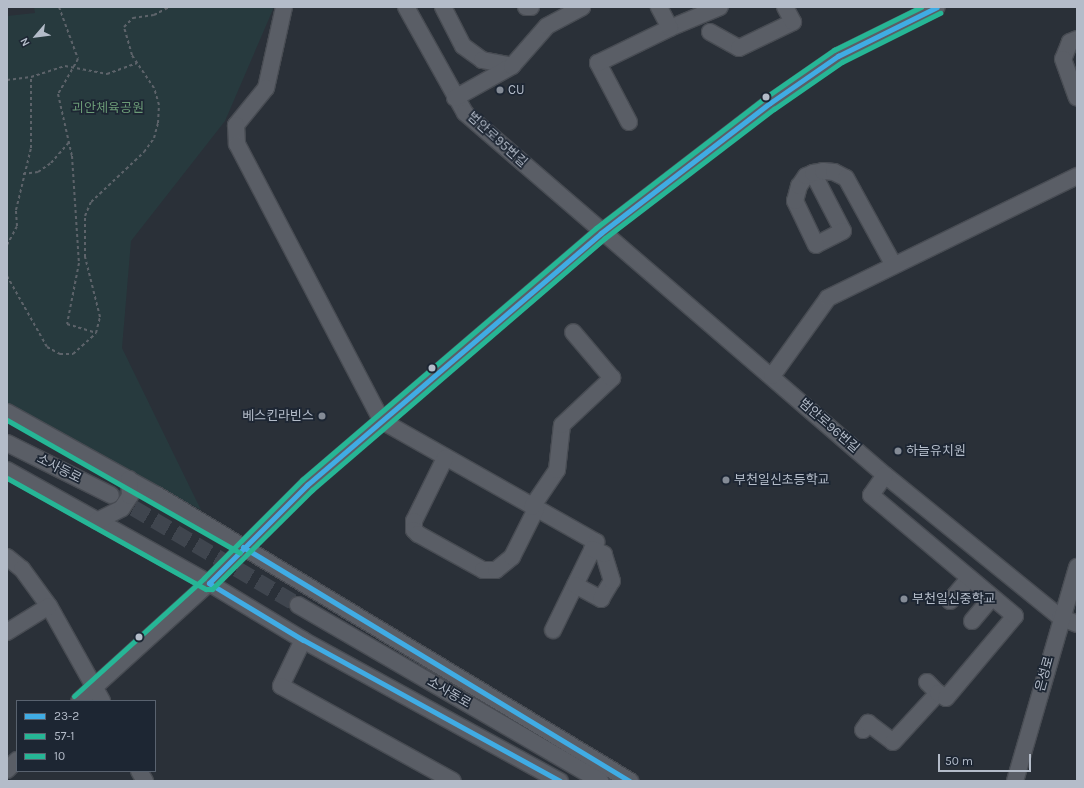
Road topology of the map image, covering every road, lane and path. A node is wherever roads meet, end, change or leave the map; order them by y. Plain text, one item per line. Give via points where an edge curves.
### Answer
1 (59, 7) edge
2 (168, 7) edge
3 (284, 7) edge
4 (406, 7) edge
5 (443, 7) edge
6 (526, 7) edge
7 (531, 7) edge
8 (582, 7) edge
9 (659, 7) edge
10 (720, 7) edge
11 (786, 7) edge
12 (937, 7) edge
13 (670, 28) junction
14 (710, 32) dead end
15 (1077, 39) edge
16 (137, 63) junction
17 (512, 66) junction
18 (75, 69) junction
19 (31, 77) junction
20 (7, 80) edge
21 (455, 98) junction
22 (1077, 98) edge
23 (629, 122) dead end
24 (69, 142) junction
25 (23, 174) junction
26 (813, 174) dead end
27 (1077, 176) edge
28 (601, 232) junction
29 (7, 245) edge
30 (893, 264) junction
31 (7, 276) edge
32 (573, 332) dead end
33 (96, 333) junction
34 (772, 376) junction
35 (7, 412) edge
36 (382, 421) junction
37 (7, 443) edge
38 (445, 458) junction
39 (7, 470) edge
40 (885, 475) junction
41 (129, 480) junction
42 (111, 495) tunnel mouth
43 (534, 508) junction
44 (97, 520) junction
45 (243, 548) junction
46 (592, 549) junction
47 (7, 556) edge
48 (1077, 567) edge
49 (969, 578) junction
50 (209, 583) junction
51 (575, 585) junction
52 (992, 597) junction
53 (950, 601) dead end
54 (298, 605) tunnel mouth
55 (49, 606) junction
56 (1060, 617) junction
57 (972, 621) dead end
58 (1077, 624) edge
59 (553, 630) dead end
60 (7, 632) edge
61 (303, 640) junction
62 (94, 686) junction
63 (80, 700) edge
64 (101, 700) edge
65 (863, 730) dead end
66 (16, 761) edge
67 (7, 770) edge
68 (140, 772) edge
69 (145, 781) edge
70 (452, 781) edge
71 (560, 781) edge
72 (600, 781) edge
73 (630, 781) edge
74 (1015, 781) edge

1 - 18 path via 77,50
2 - 16 path via 154,15 133,18 124,27 125,40
3 - 36 street via 266,88 236,124 236,144
4 - 21 street, 범안로95번길
5 - 17 street via 463,46 482,60
6 - 7 street
8 - 17 street via 547,26
9 - 13 street
10 - 13 street
11 - 14 street via 793,22 739,48
12 - 28 street via 838,56 770,103
13 - 23 street via 598,63
15 - 22 street via 1070,42 1063,60
16 - 18 path via 108,74
16 - 33 path via 154,88 159,105 158,123 154,138 144,152 91,202 84,216 85,257 100,317
17 - 21 street
18 - 19 path via 65,66
18 - 24 path via 62,83 58,94
19 - 20 path
19 - 25 path via 31,148
21 - 28 street, 범안로95번길 via 465,113
24 - 25 path via 51,163 38,172
24 - 33 path via 79,263 67,324
25 - 29 path via 17,226
26 - 30 street via 834,172 846,178
27 - 30 street
28 - 34 street, 범안로96번길
28 - 36 street
30 - 34 street via 828,298
31 - 33 path via 47,347 60,354 73,354
32 - 43 street via 612,378 562,425 557,470
34 - 40 street, 범안로96번길
35 - 41 street
36 - 38 street
36 - 45 street via 307,485
37 - 42 street, 소사동로
38 - 43 street
38 - 43 street via 414,521 414,530 418,534 483,570 496,570 512,557
39 - 44 street
40 - 49 street via 871,495
40 - 56 street, 범안로96번길
41 - 44 street via 130,496 122,508
41 - 45 street
43 - 46 street via 596,542
44 - 50 street
45 - 50 street
45 - 73 street
46 - 51 street
46 - 51 street via 604,554 612,581 601,599
47 - 55 street via 22,569
48 - 56 street, 은성로
49 - 52 street
49 - 53 street
50 - 61 street
50 - 62 street
51 - 59 street
52 - 57 street
52 - 65 street via 1015,616 946,698 933,687 893,742 868,723
54 - 72 street, 소사동로
55 - 60 street
55 - 62 street
56 - 58 street, 범안로96번길
56 - 74 street, 은성로
61 - 70 street via 281,686
61 - 71 street
62 - 63 street
62 - 64 street
66 - 67 street
68 - 69 street

